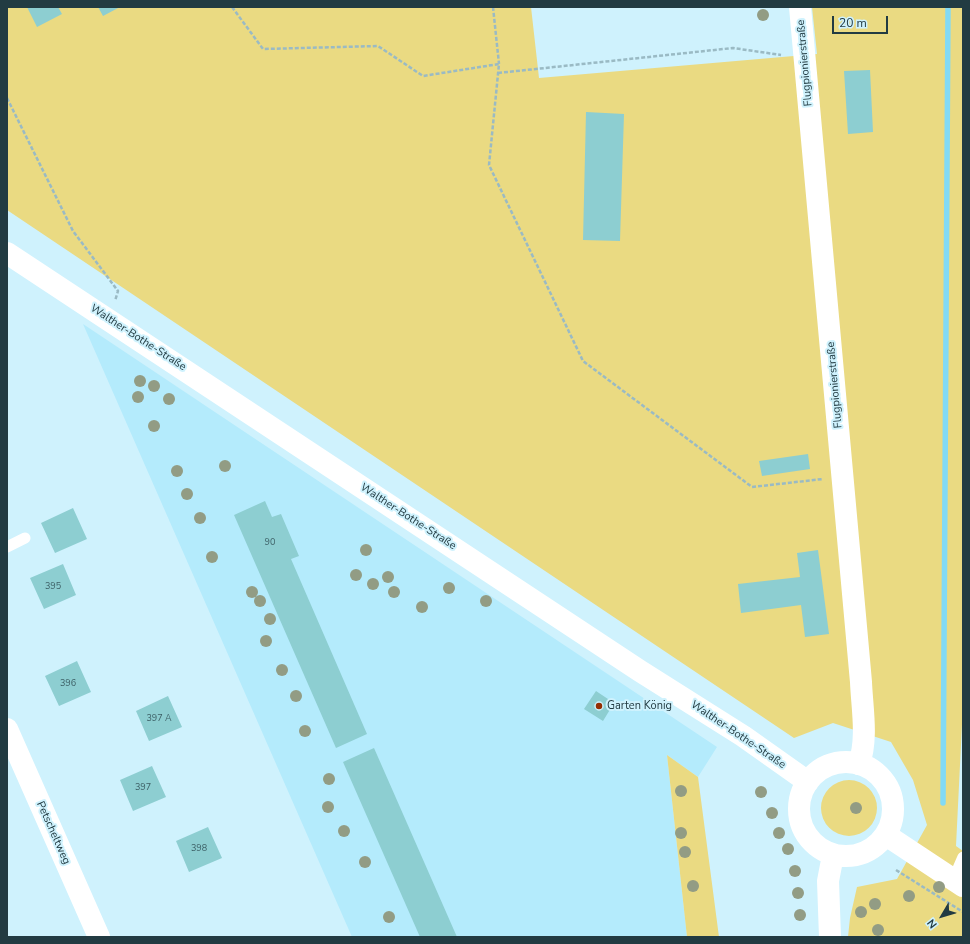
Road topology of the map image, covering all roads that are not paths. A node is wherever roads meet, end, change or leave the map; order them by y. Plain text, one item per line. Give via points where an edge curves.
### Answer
1 (800, 7) edge
2 (7, 253) edge
3 (25, 538) dead end
4 (7, 547) edge
5 (7, 729) edge
6 (859, 764) junction
7 (808, 782) junction
8 (886, 835) junction
9 (833, 855) junction
10 (963, 857) edge
11 (958, 883) edge
12 (99, 937) edge
13 (830, 937) edge

1 - 6 street, Flugpionierstraße via 861,682 864,736
2 - 7 street, Walther-Bothe-Straße via 743,736
3 - 4 lane
5 - 12 street, Petscheltweg
6 - 7 street via 840,762 826,766
6 - 8 street via 879,775 890,792 893,813
7 - 9 street via 802,792 799,806 803,827 815,844
8 - 9 street via 875,847 864,853 846,857
8 - 11 street
9 - 13 street via 828,881
10 - 11 lane

